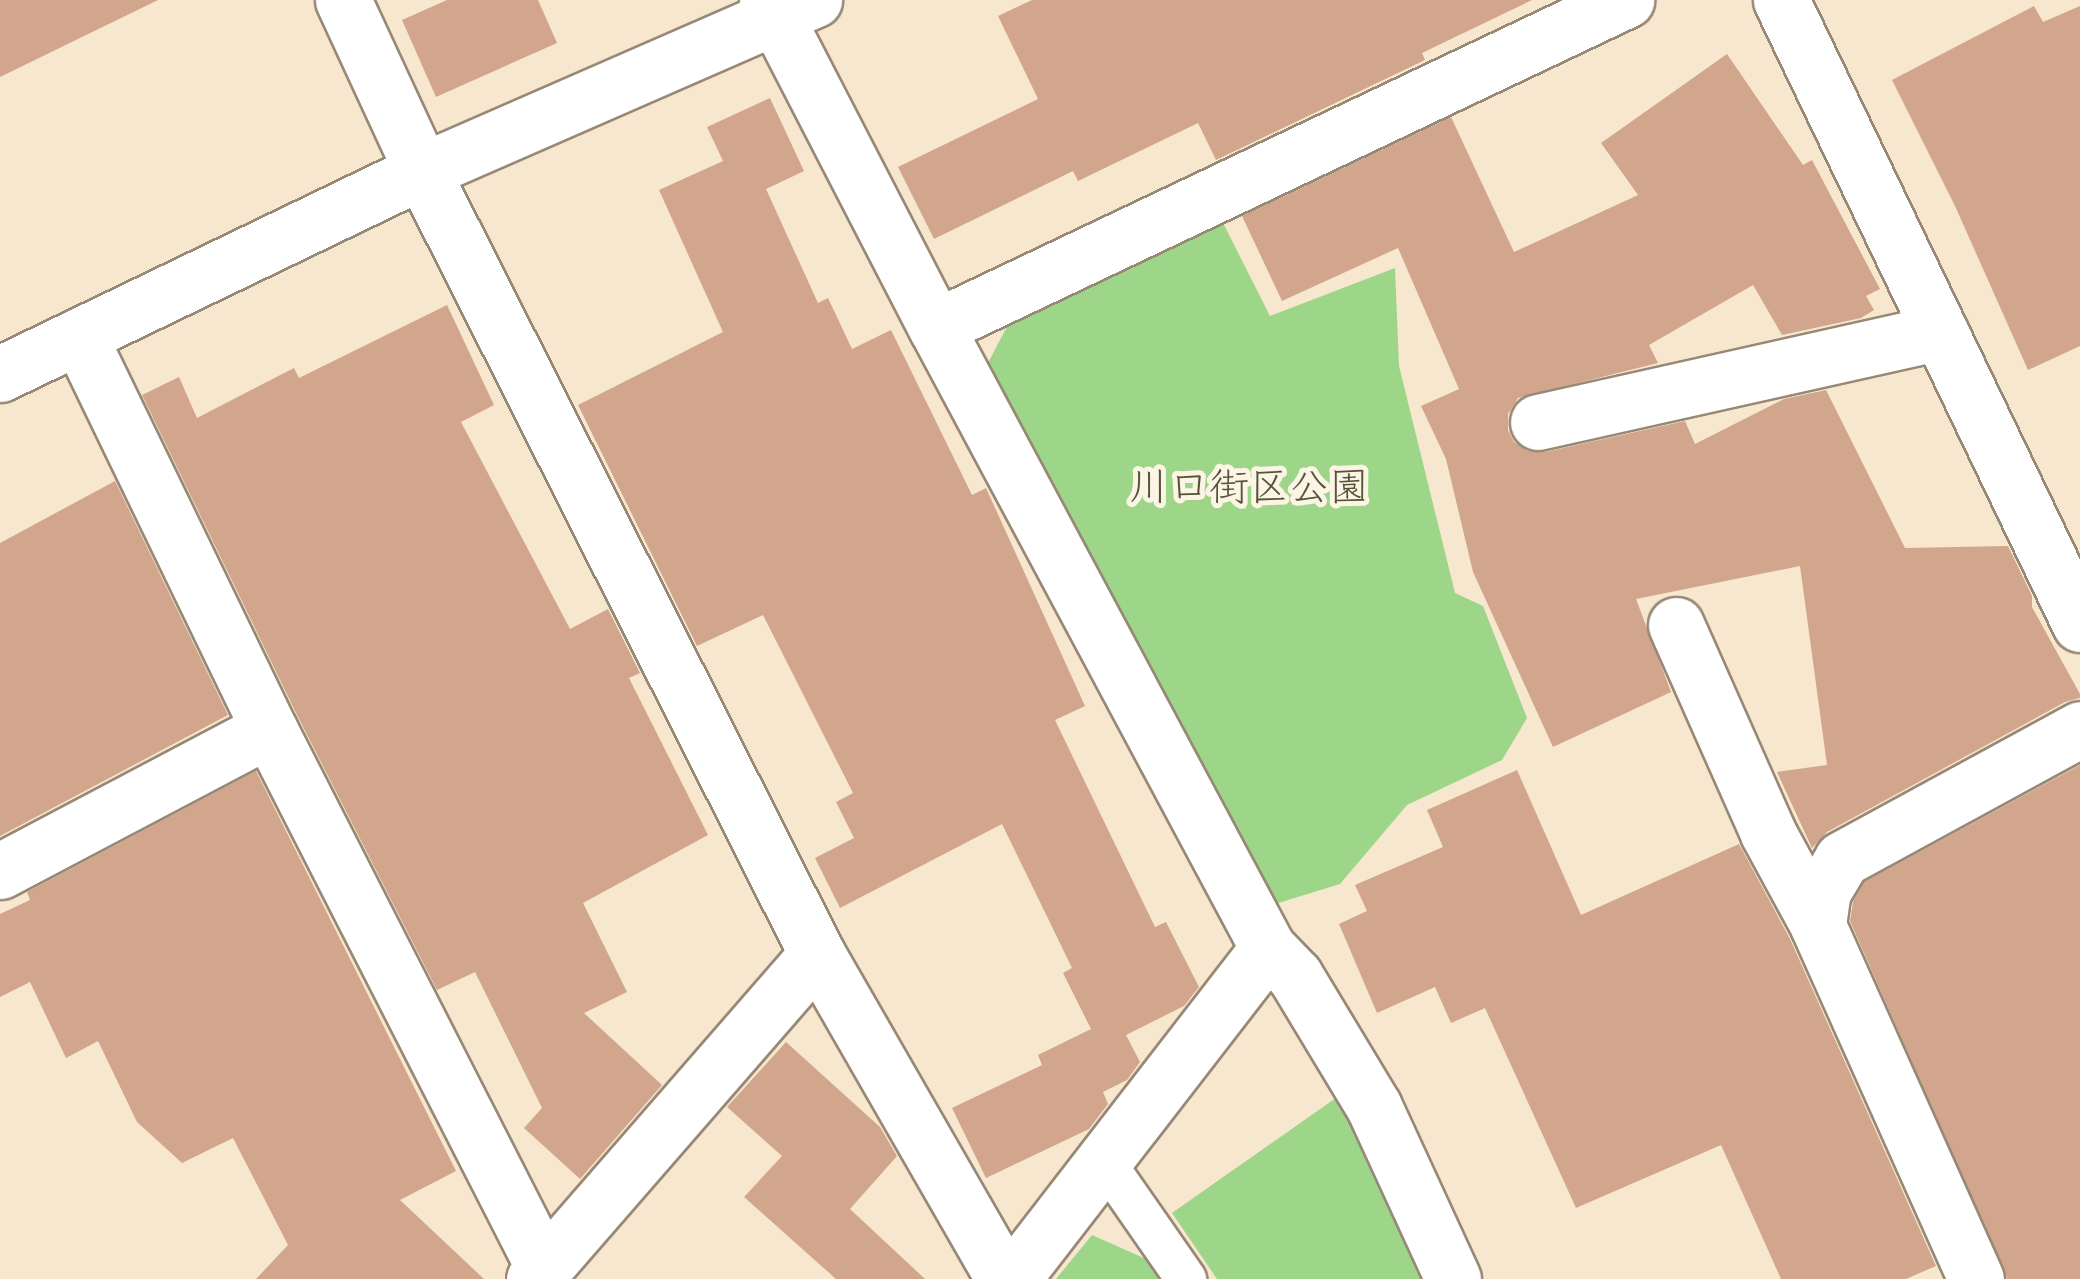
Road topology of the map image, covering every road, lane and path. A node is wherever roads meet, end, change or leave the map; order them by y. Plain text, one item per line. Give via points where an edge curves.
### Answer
1 (343, 0) edge
2 (1626, 0) edge
3 (1781, 0) edge
4 (785, 6) edge
5 (422, 171) junction
6 (936, 327) junction
7 (1940, 332) junction
8 (80, 336) junction
9 (0, 374) edge
10 (1538, 422) dead end
11 (2080, 624) edge
12 (1676, 625) dead end
13 (270, 729) junction
14 (2080, 729) edge
15 (0, 871) edge
16 (1818, 924) junction
17 (1268, 948) junction
18 (816, 954) junction
19 (1104, 1161) junction
20 (539, 1274) edge
21 (1004, 1279) edge
22 (1012, 1279) edge
23 (1186, 1279) edge
24 (1454, 1279) edge
25 (1976, 1279) edge

1 - 5 street
2 - 6 street
3 - 7 street
4 - 5 street
4 - 6 street
5 - 8 street
5 - 18 street
6 - 17 street
7 - 10 street
7 - 11 street
8 - 9 street
8 - 13 street
12 - 16 street via 1768,832
13 - 15 street
13 - 20 street
14 - 16 street via 1842,858 1823,890
16 - 25 street
17 - 19 street
17 - 24 street via 1295,976 1374,1107
18 - 20 street
18 - 21 street
19 - 22 street
19 - 23 lane

